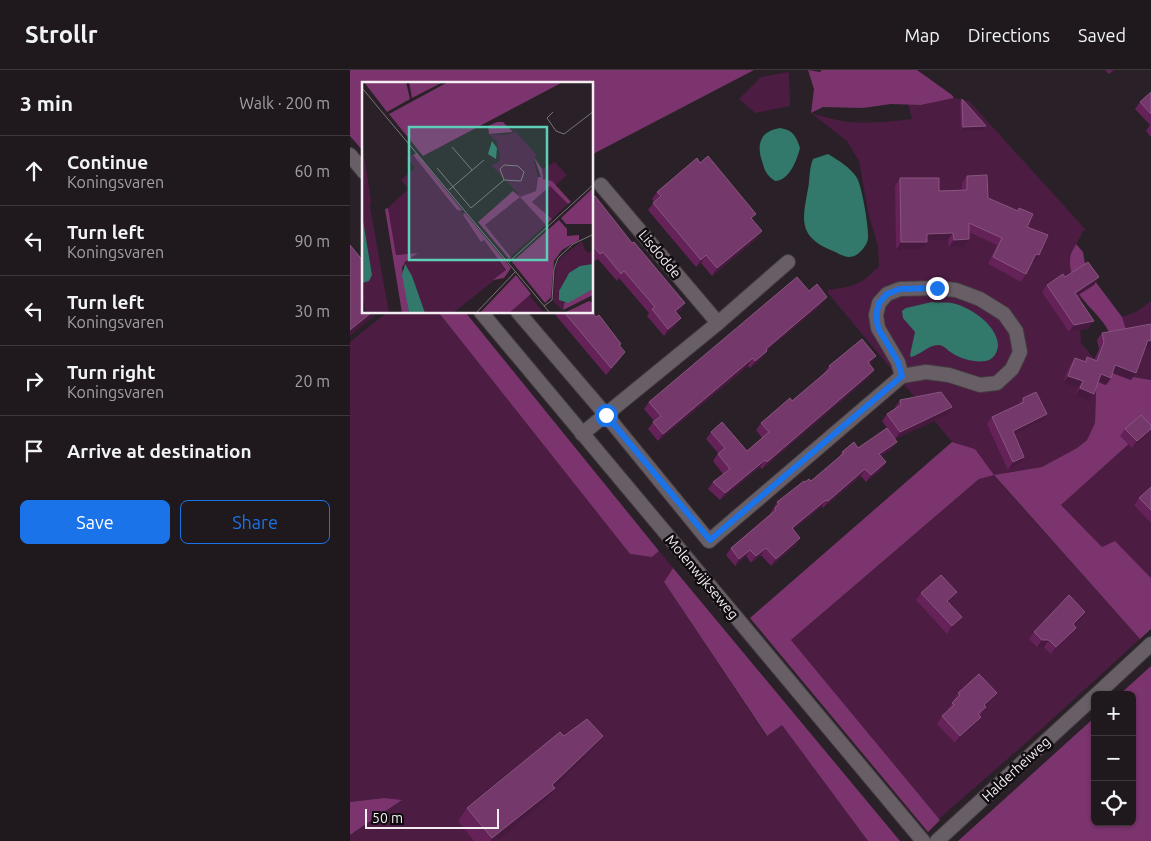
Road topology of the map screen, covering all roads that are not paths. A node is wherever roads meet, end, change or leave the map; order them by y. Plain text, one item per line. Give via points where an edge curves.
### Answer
1 (350, 155) edge
2 (362, 170) edge
3 (601, 185) dead end
4 (788, 262) dead end
5 (483, 314) edge
6 (520, 314) edge
7 (718, 323) junction
8 (902, 376) junction
9 (606, 415) junction
10 (582, 434) junction
11 (1151, 644) edge
12 (1101, 691) edge
13 (1091, 701) edge
14 (923, 841) edge
15 (938, 841) edge

1 - 2 street
3 - 7 street, Lisdodde
4 - 7 street
5 - 10 street, Molenwijkseweg
6 - 9 street
7 - 9 street
8 - 8 street via 926,372 980,385 997,382 1012,370 1020,352 1016,331 1004,314 980,299 956,290 900,289 887,294 879,303 876,315 878,328 898,362
8 - 9 street via 710,540
9 - 10 street
10 - 14 street, Molenwijkseweg
11 - 12 street, Halderheiweg
13 - 15 street, Halderheiweg

